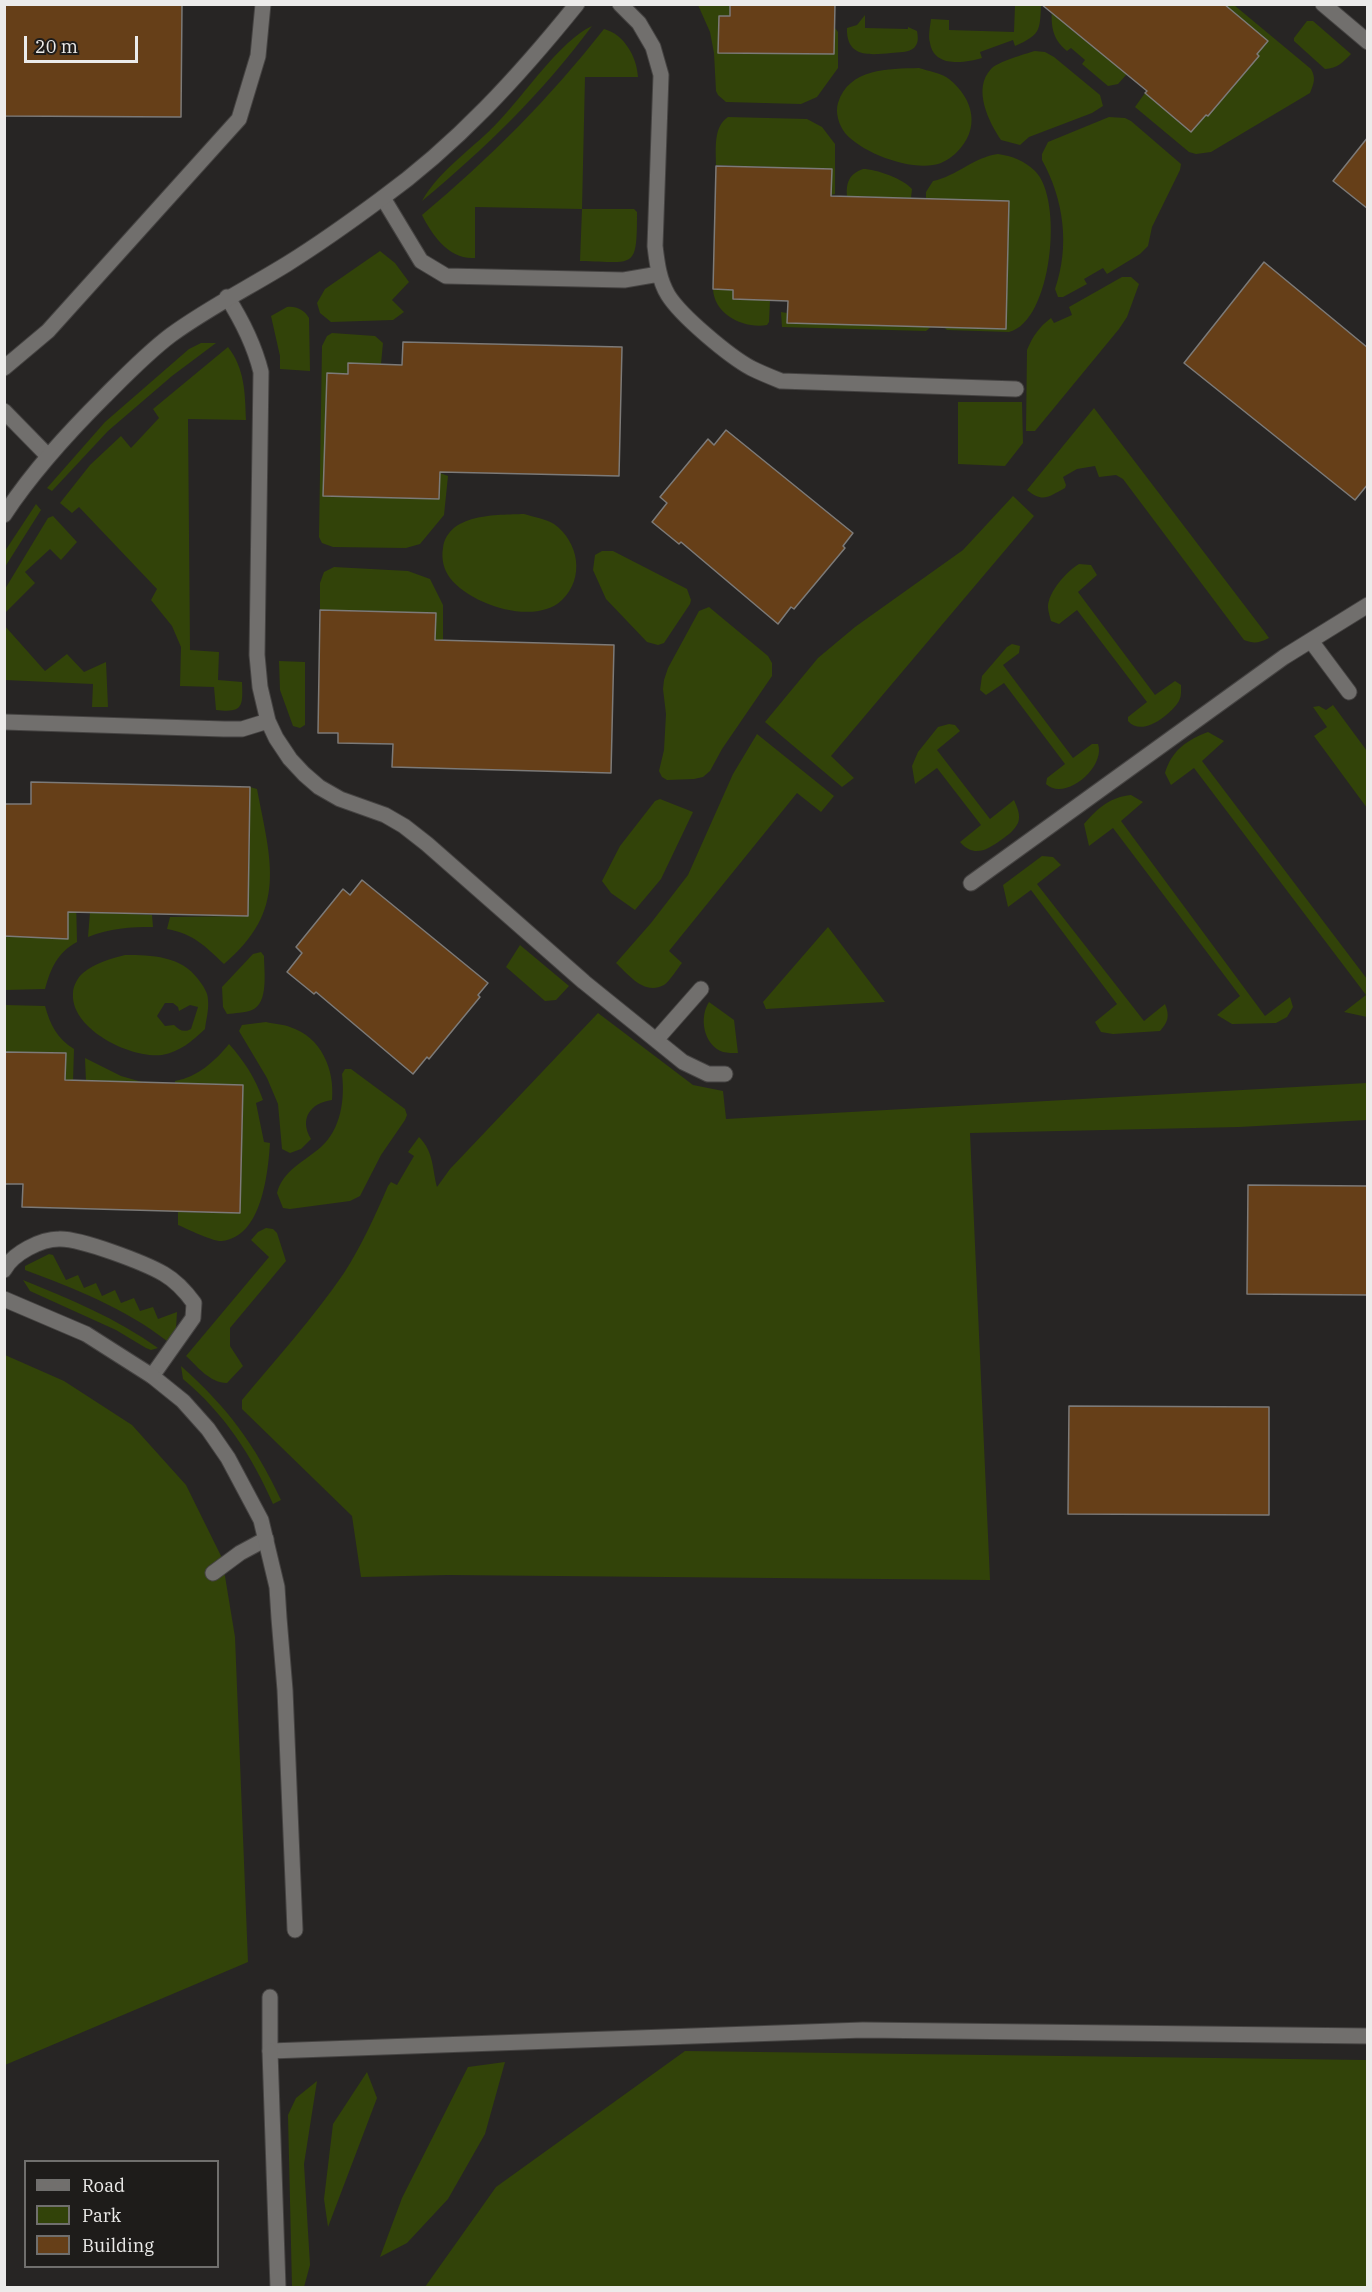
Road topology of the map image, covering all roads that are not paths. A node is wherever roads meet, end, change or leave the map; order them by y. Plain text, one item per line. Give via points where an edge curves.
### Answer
1 (263, 4) edge
2 (577, 4) edge
3 (620, 4) edge
4 (1323, 4) edge
5 (1368, 42) edge
6 (383, 198) junction
7 (659, 274) junction
8 (227, 297) junction
9 (4, 368) edge
10 (1016, 389) dead end
11 (4, 411) edge
12 (48, 456) junction
13 (4, 515) edge
14 (1368, 605) edge
15 (1311, 641) junction
16 (1349, 692) dead end
17 (268, 721) junction
18 (4, 722) edge
19 (971, 883) dead end
20 (701, 988) dead end
21 (656, 1040) junction
22 (725, 1074) dead end
23 (4, 1270) edge
24 (4, 1299) edge
25 (152, 1376) junction
26 (266, 1539) junction
27 (213, 1573) dead end
28 (295, 1930) dead end
29 (270, 1997) dead end
30 (1368, 2036) edge
31 (270, 2051) junction
32 (278, 2288) edge

1 - 9 street via 258,56 239,119 48,331
2 - 6 street via 542,48 458,137
3 - 7 street via 639,23 653,47 661,75 655,246
4 - 5 street
6 - 7 street via 421,261 447,276 624,280
6 - 8 street via 286,265
7 - 10 street via 668,295 710,338 750,367 781,381
8 - 12 street via 170,336 129,372
8 - 17 street via 246,327 261,372 257,655
11 - 12 street
12 - 13 street
14 - 15 street
15 - 16 street
15 - 19 street
17 - 18 street via 242,729
17 - 21 street via 290,759 319,787 404,826
20 - 21 street
21 - 22 street via 683,1062 708,1074
23 - 25 street via 27,1248 60,1238 102,1248 164,1274 187,1292 194,1303 193,1318
24 - 25 street via 86,1334
25 - 26 street via 183,1401 208,1429 261,1520
26 - 27 street
26 - 28 street via 277,1587 285,1690
29 - 31 street
30 - 31 street via 863,2031
31 - 32 street

